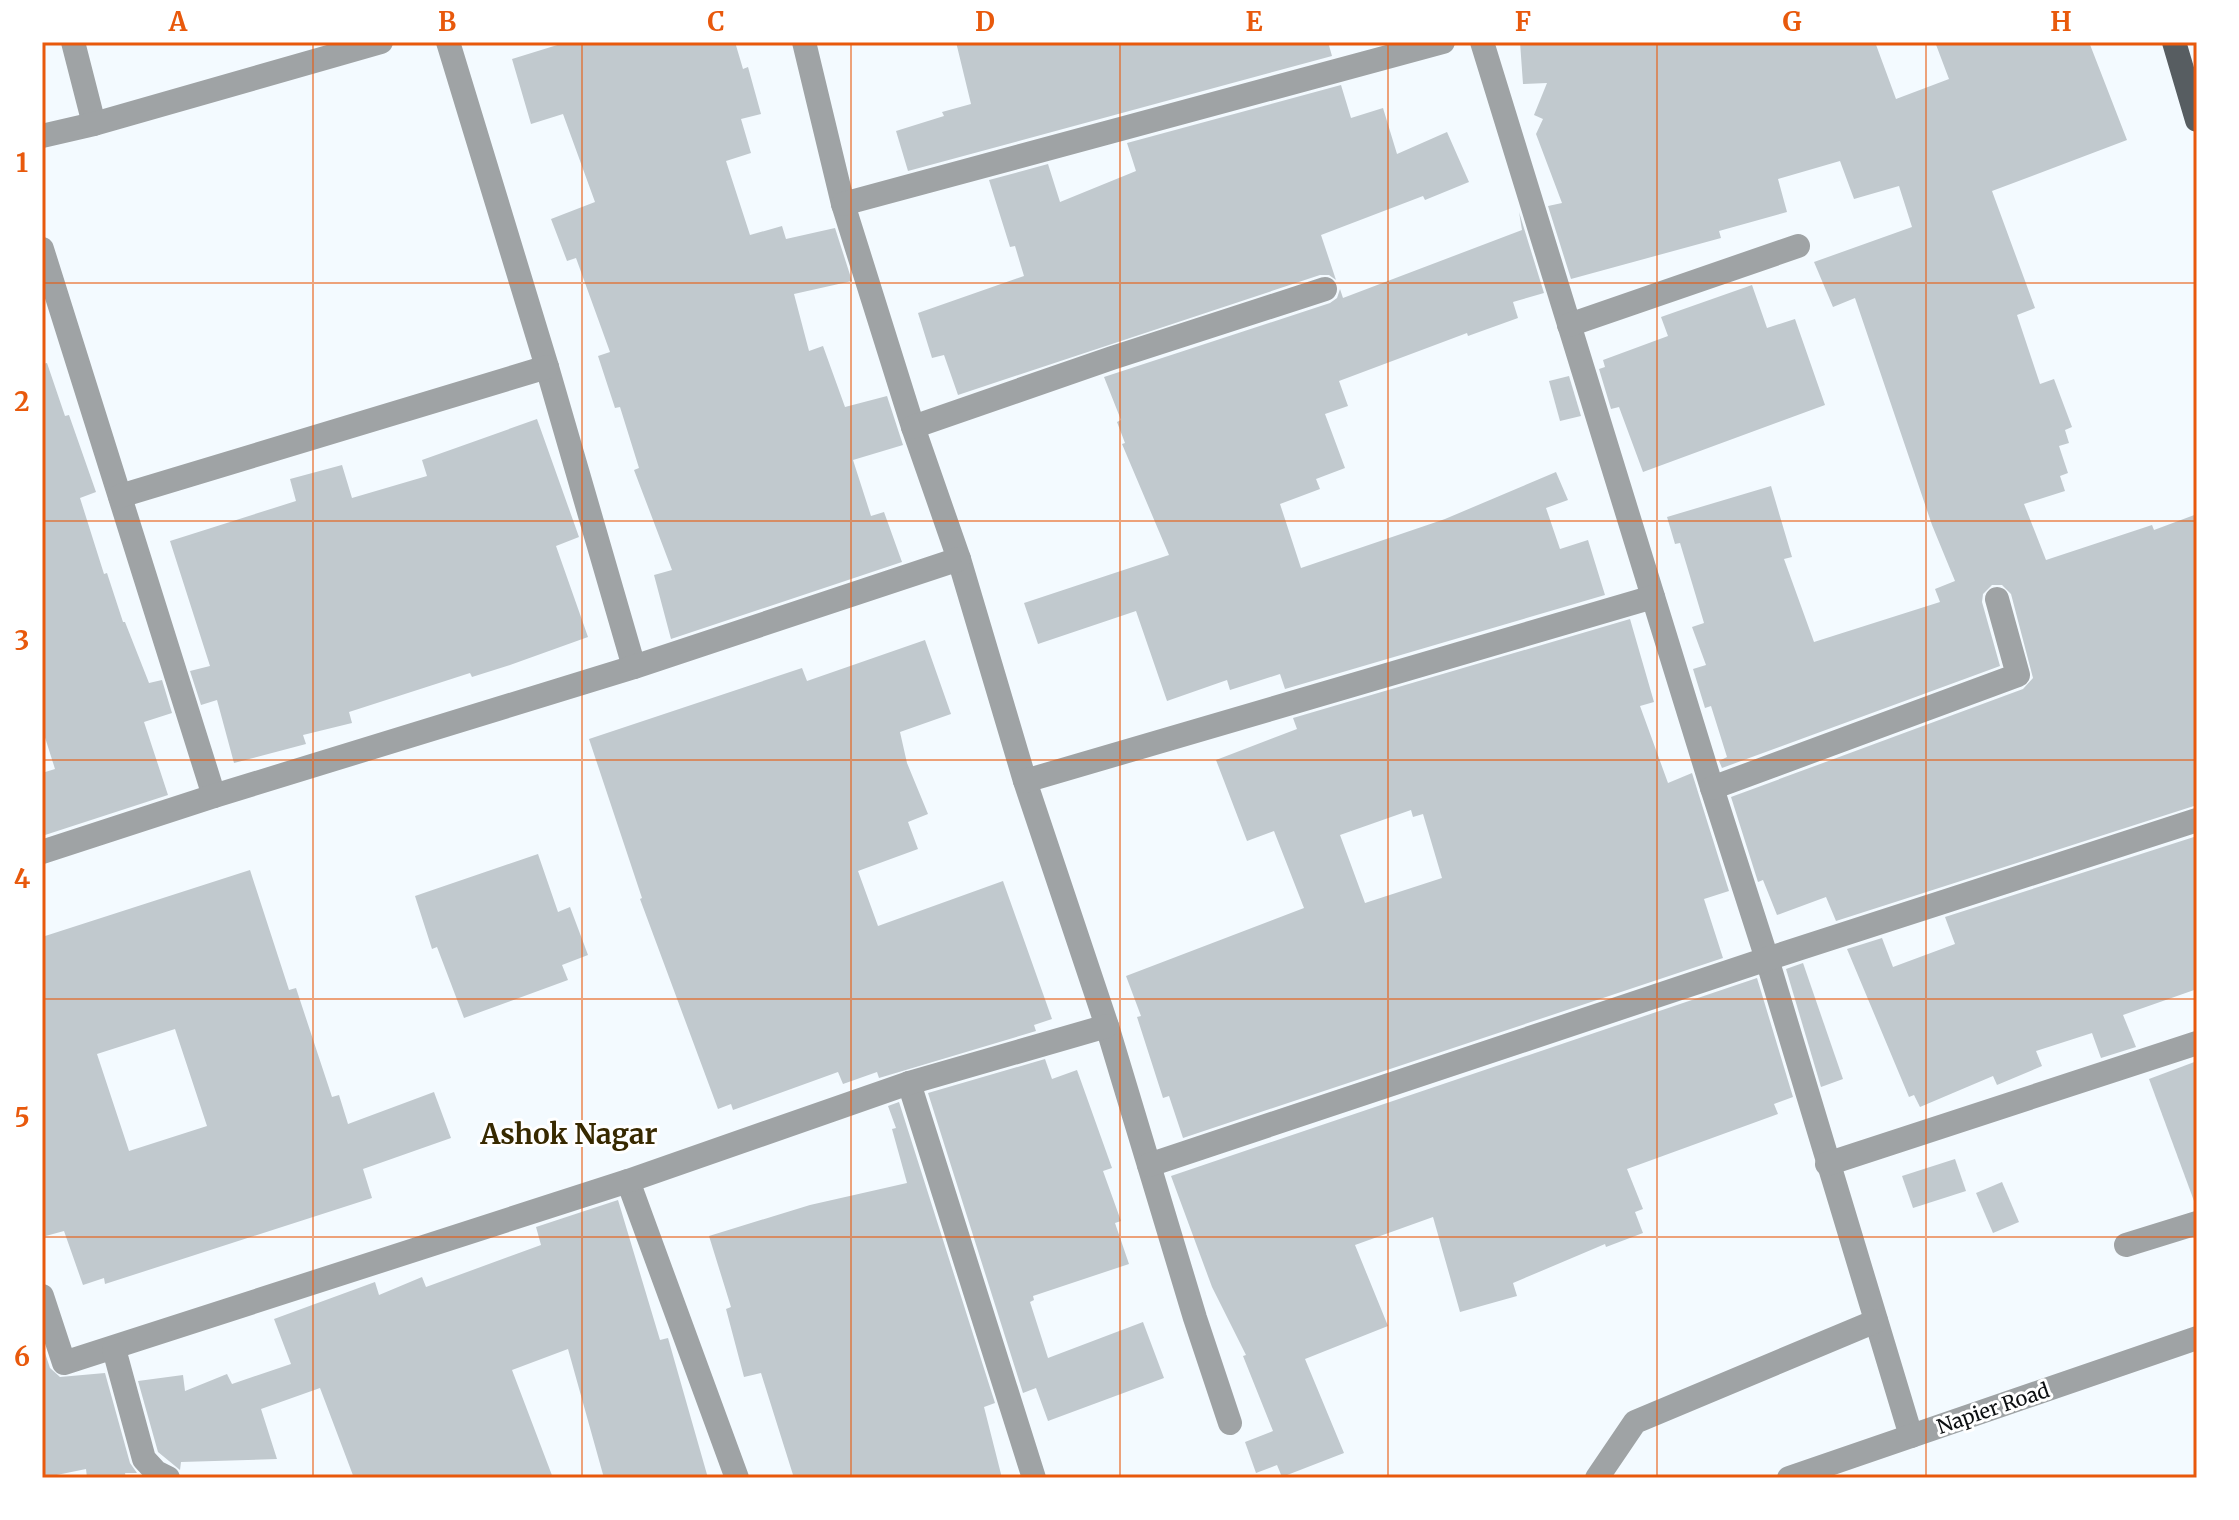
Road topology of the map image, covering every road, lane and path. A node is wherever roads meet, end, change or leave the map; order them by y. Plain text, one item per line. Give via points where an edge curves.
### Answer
1 (73, 42) edge
2 (381, 42) edge
3 (448, 42) edge
4 (804, 42) edge
5 (1443, 42) edge
6 (1482, 42) edge
7 (2174, 42) edge
8 (2197, 120) edge
9 (94, 124) junction
10 (42, 136) edge
11 (843, 204) junction
12 (1798, 246) dead end
13 (42, 249) edge
14 (1325, 289) dead end
15 (1569, 325) junction
16 (547, 367) junction
17 (913, 427) junction
18 (120, 496) junction
19 (959, 559) junction
20 (1653, 597) junction
21 (1997, 599) dead end
22 (634, 667) junction
23 (1025, 781) junction
24 (1712, 788) junction
25 (214, 796) junction
26 (2197, 820) edge
27 (42, 852) edge
28 (1767, 959) junction
29 (1107, 1026) junction
30 (2197, 1043) edge
31 (909, 1083) junction
32 (1827, 1164) junction
33 (1149, 1165) junction
34 (628, 1181) junction
35 (2197, 1223) edge
36 (2126, 1245) dead end
37 (42, 1296) edge
38 (1876, 1321) junction
39 (2197, 1338) edge
40 (114, 1349) junction
41 (1230, 1423) dead end
42 (1911, 1436) junction
43 (168, 1478) edge
44 (737, 1478) edge
45 (1034, 1478) edge
46 (1597, 1478) edge
47 (1789, 1478) edge

1 - 9 street
2 - 9 street
3 - 16 street
4 - 11 street
5 - 11 street
6 - 15 street
7 - 8 main road
9 - 10 street
11 - 17 street
12 - 15 street
13 - 18 street
14 - 17 street
15 - 20 street
16 - 18 street
16 - 22 street
17 - 19 street
18 - 25 street
19 - 22 street
19 - 23 street
20 - 23 street
20 - 24 street
21 - 24 street via 2018,675
22 - 25 street
23 - 29 street
24 - 28 street
25 - 27 street
26 - 28 street
28 - 32 street
28 - 33 street
29 - 31 street
29 - 33 street
30 - 32 street
31 - 34 street
31 - 45 street
32 - 38 street
33 - 41 street
34 - 40 street
34 - 44 street
35 - 36 street
37 - 40 street via 64,1363
38 - 42 street
38 - 46 street via 1635,1422
39 - 42 street, Napier Road
40 - 43 street via 144,1459
42 - 47 street, Napier Road

